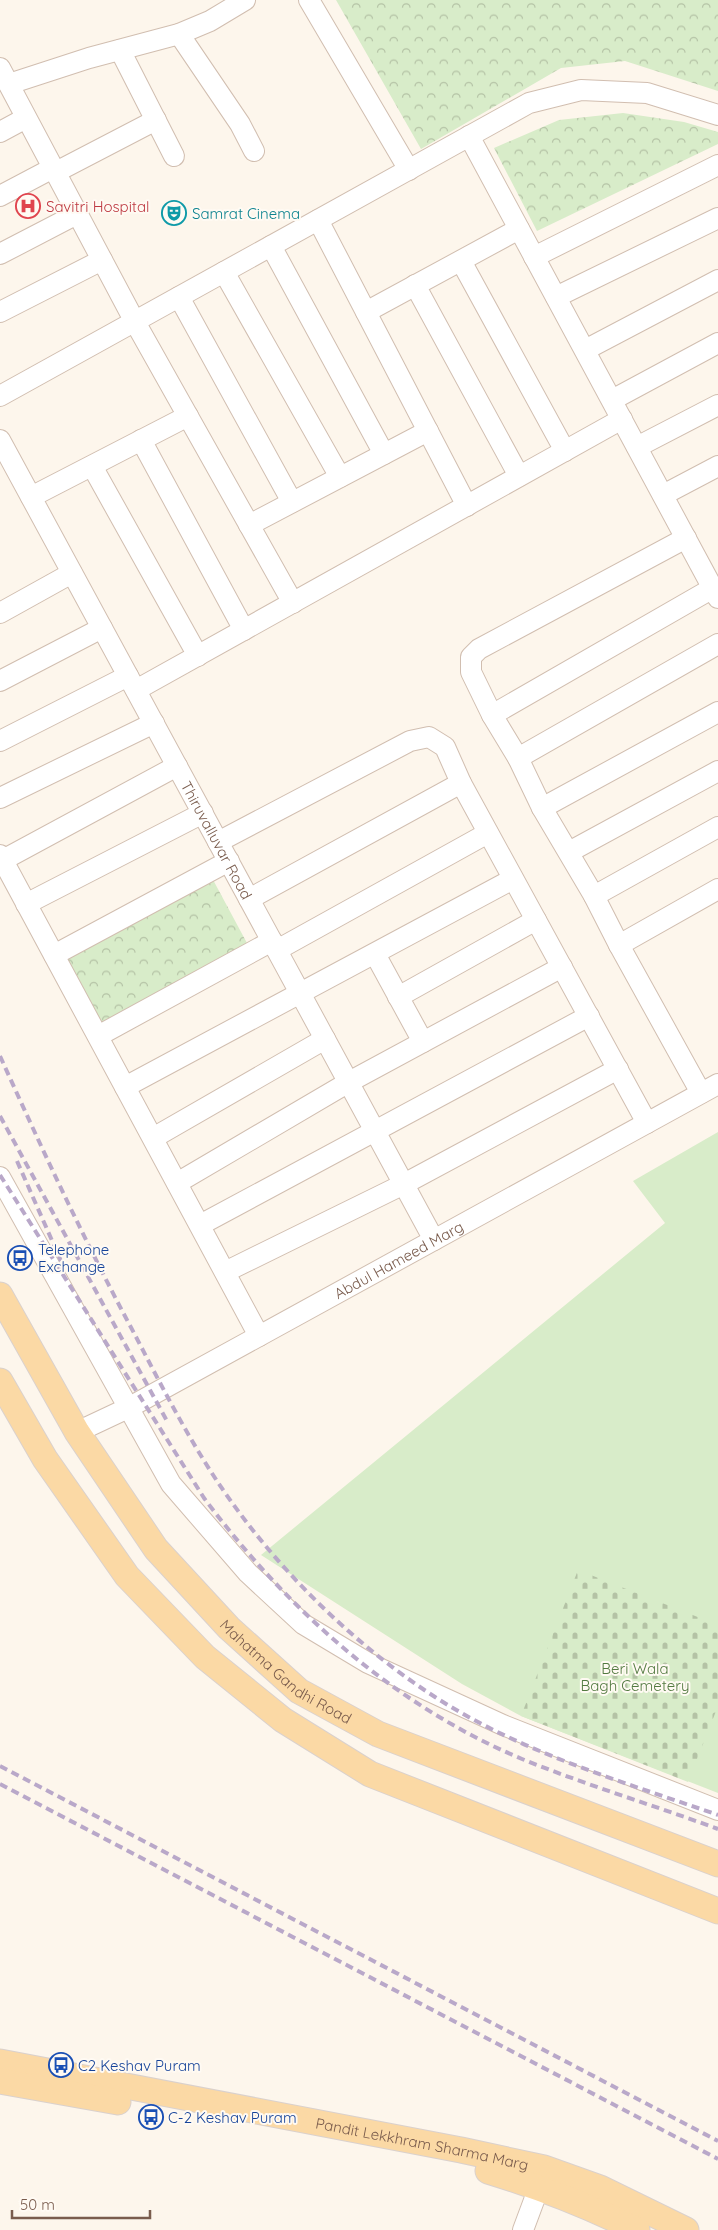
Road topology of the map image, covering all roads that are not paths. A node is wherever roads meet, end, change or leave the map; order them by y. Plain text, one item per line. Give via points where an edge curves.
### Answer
1 (245, 0) edge
2 (309, 0) edge
3 (179, 34) junction
4 (120, 50) junction
5 (4, 76) edge
6 (718, 115) edge
7 (26, 118) junction
8 (156, 120) junction
9 (0, 132) edge
10 (469, 136) junction
11 (254, 151) dead end
12 (174, 156) dead end
13 (718, 164) edge
14 (54, 170) junction
15 (409, 170) junction
16 (0, 196) edge
17 (77, 214) junction
18 (718, 218) edge
19 (318, 220) junction
20 (519, 229) junction
21 (271, 246) junction
22 (0, 254) edge
23 (534, 257) junction
24 (102, 260) junction
25 (460, 260) junction
26 (224, 272) junction
27 (718, 280) edge
28 (415, 285) junction
29 (179, 297) junction
30 (556, 297) junction
31 (0, 312) edge
32 (366, 312) junction
33 (135, 322) junction
34 (718, 343) edge
35 (584, 350) junction
36 (0, 396) edge
37 (612, 400) junction
38 (718, 405) edge
39 (188, 416) junction
40 (622, 419) junction
41 (428, 431) junction
42 (0, 440) edge
43 (141, 440) junction
44 (637, 447) junction
45 (564, 451) junction
46 (384, 454) junction
47 (92, 466) junction
48 (718, 466) edge
49 (519, 476) junction
50 (340, 477) junction
51 (663, 495) junction
52 (31, 498) junction
53 (292, 502) junction
54 (467, 506) junction
55 (249, 525) junction
56 (686, 538) junction
57 (72, 573) junction
58 (714, 583) edge
59 (293, 603) junction
60 (0, 613) edge
61 (102, 628) junction
62 (244, 630) junction
63 (718, 644) edge
64 (198, 656) junction
65 (0, 682) edge
66 (132, 683) junction
67 (718, 712) edge
68 (492, 715) junction
69 (154, 724) junction
70 (0, 741) edge
71 (518, 758) junction
72 (178, 766) junction
73 (718, 771) edge
74 (461, 784) junction
75 (0, 798) edge
76 (542, 808) junction
77 (203, 813) junction
78 (718, 827) edge
79 (488, 833) junction
80 (218, 842) junction
81 (569, 852) junction
82 (1, 858) edge
83 (228, 861) junction
84 (513, 879) junction
85 (718, 889) edge
86 (594, 896) junction
87 (250, 899) junction
88 (26, 904) junction
89 (536, 920) junction
90 (274, 945) junction
91 (619, 946) junction
92 (376, 954) junction
93 (54, 955) junction
94 (562, 967) junction
95 (301, 994) junction
96 (398, 996) junction
97 (589, 1016) junction
98 (98, 1036) junction
99 (325, 1039) junction
100 (423, 1042) junction
101 (618, 1069) junction
102 (349, 1082) junction
103 (125, 1088) junction
104 (710, 1088) edge
105 (648, 1123) junction
106 (376, 1132) junction
107 (153, 1138) junction
108 (0, 1177) edge
109 (177, 1183) junction
110 (404, 1184) junction
111 (200, 1225) junction
112 (434, 1240) junction
113 (225, 1272) junction
114 (0, 1295) edge
115 (259, 1336) junction
116 (0, 1381) edge
117 (128, 1408) junction
118 (77, 1432) junction
119 (718, 1810) edge
120 (718, 1864) edge
121 (718, 1911) edge
122 (0, 2062) edge
123 (0, 2081) edge
124 (64, 2083) junction
125 (542, 2178) junction
126 (523, 2230) edge
127 (637, 2230) edge
128 (686, 2230) edge

1 - 3 street via 210,21
2 - 15 street
3 - 4 street
3 - 11 street via 240,124
4 - 5 street
4 - 8 street
5 - 7 street
6 - 10 street via 647,93 581,90 529,103
7 - 9 street
7 - 14 street
8 - 12 street
8 - 14 street
10 - 15 street
10 - 20 street
13 - 23 street
14 - 16 street
14 - 17 street
15 - 19 street
17 - 22 street
17 - 24 street
18 - 30 street
19 - 21 street
19 - 32 street
20 - 23 street
20 - 25 street
21 - 26 street
21 - 46 street
23 - 30 street
24 - 31 street
24 - 33 street
25 - 28 street
25 - 45 street
26 - 29 street
26 - 50 street
27 - 35 street
28 - 32 street
28 - 49 street
29 - 33 street
29 - 53 street
30 - 35 street
32 - 41 street
33 - 36 street
33 - 39 street
34 - 37 street
35 - 37 street
37 - 40 street
38 - 44 street
39 - 43 street
39 - 55 street
40 - 44 street
40 - 45 street
41 - 46 street
41 - 54 street
42 - 52 street, Thiruvalluvar Road
43 - 47 street
43 - 62 street
44 - 51 street
45 - 49 street
46 - 50 street
47 - 52 street
47 - 64 street
48 - 51 street
49 - 54 street
50 - 53 street
51 - 56 street
52 - 57 street, Thiruvalluvar Road
53 - 55 street
54 - 59 street
55 - 59 street
56 - 58 street
56 - 68 street via 479,649 471,657 471,672
57 - 60 street
57 - 61 street, Thiruvalluvar Road
58 - 68 street
59 - 62 street
61 - 65 street
61 - 66 street, Thiruvalluvar Road
62 - 64 street
63 - 71 street
64 - 66 street
66 - 69 street, Thiruvalluvar Road
66 - 70 street
67 - 76 street
68 - 71 street
69 - 72 street, Thiruvalluvar Road
69 - 75 street
71 - 76 street
72 - 77 street, Thiruvalluvar Road
72 - 82 street
73 - 81 street
74 - 79 street
74 - 80 street via 445,746 429,737 410,741
74 - 87 street
76 - 81 street
77 - 80 street, Thiruvalluvar Road
77 - 88 street
78 - 86 street
79 - 84 street
79 - 90 street
80 - 83 street, Thiruvalluvar Road
81 - 86 street
82 - 88 street
83 - 87 street, Thiruvalluvar Road
83 - 93 street
84 - 89 street
84 - 92 street
85 - 91 street
86 - 91 street
87 - 90 street, Thiruvalluvar Road
88 - 93 street
89 - 94 street
89 - 96 street
90 - 95 street, Thiruvalluvar Road
90 - 98 street
91 - 104 street
92 - 95 street
92 - 96 street
93 - 98 street
94 - 97 street
94 - 100 street
95 - 99 street, Thiruvalluvar Road
95 - 103 street
96 - 100 street
97 - 101 street
97 - 106 street
98 - 103 street
99 - 102 street, Thiruvalluvar Road
99 - 107 street
100 - 102 street
101 - 105 street
101 - 110 street
102 - 106 street, Thiruvalluvar Road
102 - 109 street
103 - 107 street
104 - 105 street, Abdul Hameed Marg
105 - 112 street, Abdul Hameed Marg
106 - 110 street, Thiruvalluvar Road
106 - 111 street
107 - 109 street
108 - 117 street
109 - 111 street
110 - 112 street, Thiruvalluvar Road
110 - 113 street
111 - 113 street
112 - 115 street, Abdul Hameed Marg
113 - 115 street
114 - 118 main road, Mahatma Gandhi Road
115 - 117 street, Abdul Hameed Marg
116 - 121 main road via 45,1459 127,1576 205,1657 283,1720 370,1774
117 - 118 street, Abdul Hameed Marg
117 - 119 street via 171,1484 248,1573 303,1624 368,1663 503,1725
118 - 120 main road, Mahatma Gandhi Road via 156,1549 229,1628 299,1691 378,1734
122 - 124 main road, Pandit Lekkhram Sharma Marg
123 - 124 main road, Pandit Lekkhram Sharma Marg
124 - 125 main road, Pandit Lekkhram Sharma Marg
125 - 126 street
125 - 127 main road, Pandit Lekkhram Sharma Marg
125 - 128 main road, Pandit Lekkhram Sharma Marg via 600,2188

